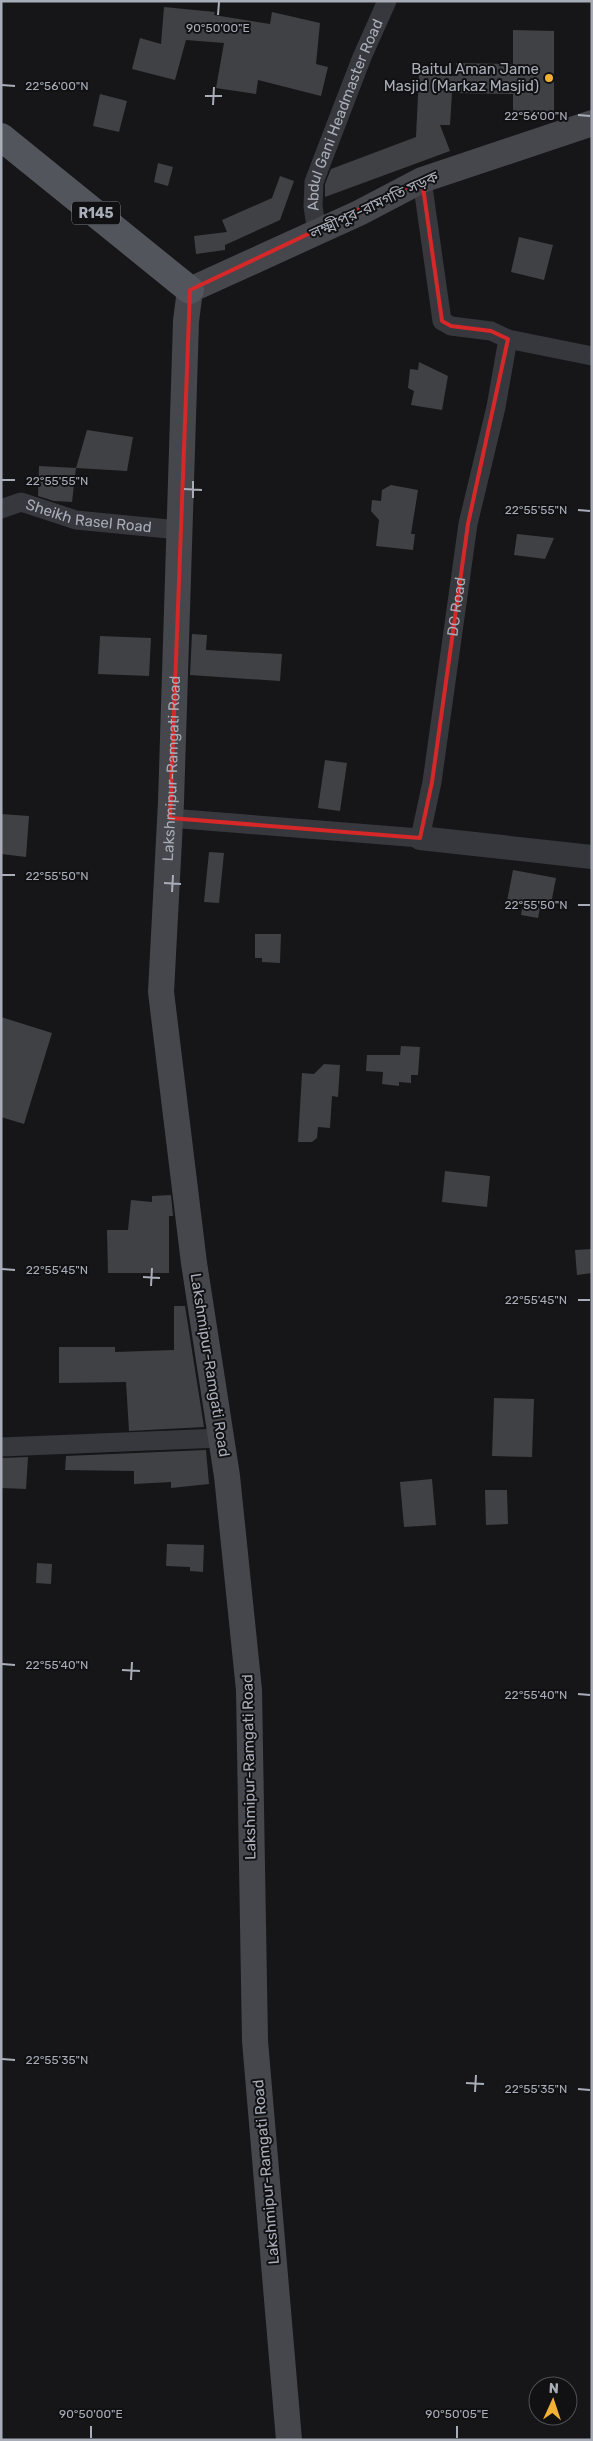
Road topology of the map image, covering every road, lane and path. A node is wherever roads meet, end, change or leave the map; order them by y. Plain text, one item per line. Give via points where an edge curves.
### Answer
1 (388, 1) edge
2 (592, 123) edge
3 (1, 137) edge
4 (422, 180) junction
5 (317, 233) junction
6 (190, 290) junction
7 (508, 339) junction
8 (592, 356) edge
9 (1, 509) edge
10 (179, 530) junction
11 (170, 818) junction
12 (420, 838) junction
13 (592, 857) edge
14 (221, 1438) junction
15 (1, 1447) edge
16 (289, 2440) edge

1 - 5 street, Abdul Gani Headmaster Road via 314,182
2 - 4 main road, লক্ষ্মীপুর-রামগতি সড়ক
3 - 6 main road, R145
4 - 5 main road, লক্ষ্মীপুর-রামগতি সড়ক
4 - 7 street via 442,321 450,326 491,331
5 - 6 main road, লক্ষ্মীপুর-রামগতি সড়ক
6 - 10 main road, Lakshmipur-Ramgati Road via 186,321
7 - 8 street
7 - 12 street, DC Road via 496,407 468,524 432,782
9 - 10 street, Sheikh Rasel Road via 21,502 76,520
10 - 11 main road, Lakshmipur-Ramgati Road
11 - 12 street
11 - 14 main road, Lakshmipur-Ramgati Road via 161,992 194,1263
12 - 13 street
14 - 15 street
14 - 16 main road, Lakshmipur-Ramgati Road via 249,1690 255,2041

